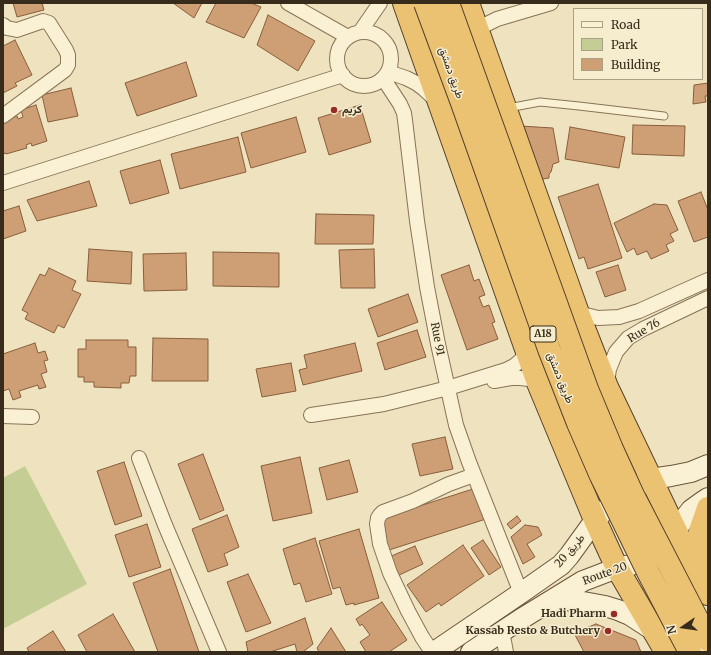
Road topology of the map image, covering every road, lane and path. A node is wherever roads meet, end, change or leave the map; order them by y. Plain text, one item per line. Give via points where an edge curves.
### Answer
1 (288, 3) edge
2 (380, 3) edge
3 (404, 3) edge
4 (425, 3) edge
5 (448, 3) edge
6 (468, 3) edge
7 (550, 3) edge
8 (3, 25) edge
9 (477, 28) junction
10 (354, 34) junction
11 (385, 75) junction
12 (343, 76) junction
13 (440, 104) junction
14 (505, 108) junction
15 (3, 116) edge
16 (664, 116) dead end
17 (3, 183) edge
18 (708, 280) edge
19 (708, 298) edge
20 (656, 304) junction
21 (578, 313) junction
22 (662, 320) junction
23 (527, 352) junction
24 (538, 383) junction
25 (607, 387) junction
26 (448, 388) junction
27 (311, 415) dead end
28 (3, 416) edge
29 (32, 417) dead end
30 (139, 458) dead end
31 (708, 465) edge
32 (474, 475) junction
33 (651, 479) junction
34 (708, 498) edge
35 (708, 508) edge
36 (595, 520) junction
37 (676, 531) junction
38 (568, 556) junction
39 (617, 568) junction
40 (697, 573) junction
41 (583, 581) junction
42 (521, 594) junction
43 (708, 594) edge
44 (552, 601) junction
45 (652, 630) junction
46 (502, 631) junction
47 (708, 640) edge
48 (219, 652) edge
49 (433, 652) edge
50 (471, 652) edge
51 (506, 652) edge
52 (666, 652) edge
53 (690, 652) edge

1 - 10 street
2 - 10 street
3 - 13 highway
4 - 53 highway, طريق دمشق / A18, bridge via 575,416 649,574
5 - 47 highway, طريق دمشق / A18, bridge via 587,389 633,495
6 - 9 highway
7 - 9 street via 496,19
8 - 15 street via 17,30 43,21 49,23 68,55 65,70
9 - 14 highway
10 - 11 street via 368,32 387,43 391,58
10 - 12 street via 342,43 338,51 339,68
11 - 12 street via 377,83 363,86
11 - 13 street via 406,78 416,83
11 - 26 street, Rue 91 via 404,113 426,280
12 - 17 street
13 - 23 highway
14 - 16 lane via 540,102
14 - 21 highway
18 - 20 street, Rue 76
19 - 22 street, Rue 76
20 - 21 street, Rue 76 via 618,317 598,318
20 - 22 street
21 - 25 highway
22 - 25 street, Rue 76 via 628,338 616,352 609,369
23 - 24 highway
23 - 26 street via 521,360 506,370
24 - 26 street via 525,378 511,378
24 - 36 highway
25 - 33 highway
26 - 27 street via 384,404
26 - 32 street, Rue 91 via 456,425
28 - 29 street
30 - 48 street
31 - 33 main road, طريق 20 via 691,472
32 - 42 street, Rue 91
32 - 49 street via 383,512 378,518 380,544 390,574 422,637
33 - 36 main road, طريق 20 via 621,496
33 - 37 highway
34 - 37 main road, Route 20 via 691,510
35 - 40 highway via 700,531
36 - 38 main road, طريق 20
36 - 39 highway
37 - 39 main road, Route 20 via 650,556 634,564
37 - 40 highway
38 - 41 main road via 582,569
38 - 42 main road, طريق 20 via 561,565
39 - 41 main road, Route 20
39 - 45 highway
40 - 43 highway
41 - 44 main road, Route 20
42 - 49 main road, طريق 20
44 - 45 main road via 578,601 605,606 630,615
44 - 46 main road, Route 20
45 - 52 highway
46 - 50 main road, Route 20
46 - 51 street

